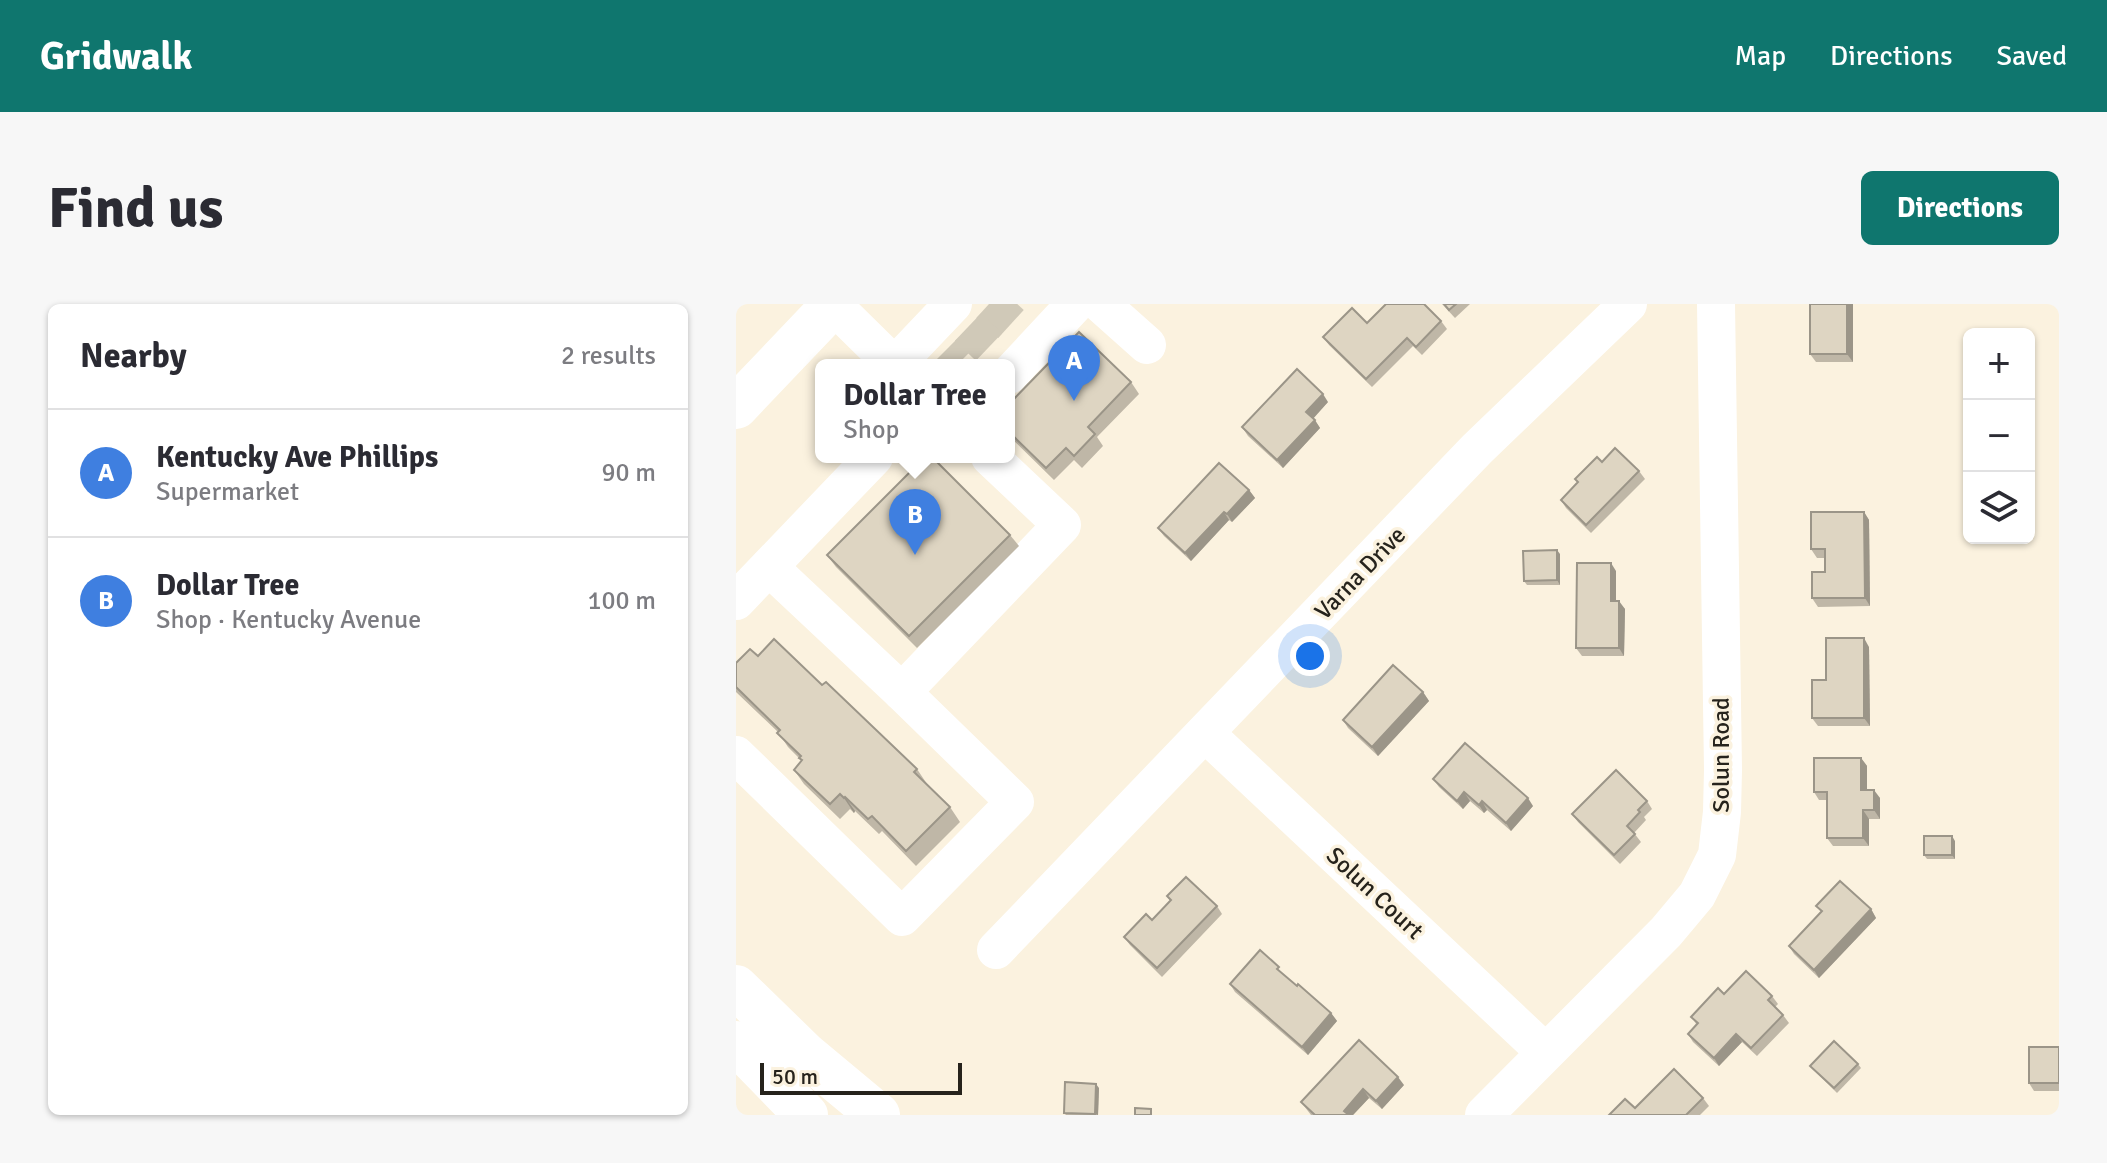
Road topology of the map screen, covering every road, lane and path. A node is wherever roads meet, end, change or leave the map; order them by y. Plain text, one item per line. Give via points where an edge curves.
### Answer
1 (833, 304) edge
2 (1101, 304) edge
3 (1628, 304) edge
4 (1716, 304) edge
5 (999, 336) edge
6 (1147, 345) dead end
7 (888, 359) edge
8 (916, 359) edge
9 (736, 407) edge
10 (868, 463) edge
11 (996, 463) edge
12 (769, 567) junction
13 (736, 601) edge
14 (902, 692) junction
15 (1205, 733) junction
16 (736, 755) edge
17 (996, 950) dead end
18 (736, 987) edge
19 (736, 1043) edge
20 (1545, 1052) junction
21 (806, 1115) edge
22 (878, 1115) edge
23 (1484, 1115) edge

1 - 7 street
1 - 9 main road
2 - 6 street
3 - 15 street, Varna Drive via 1477,449
4 - 20 street, Solun Road via 1723,770 1717,855 1697,895 1666,932
5 - 8 street
10 - 12 street
11 - 14 street via 1062,525
12 - 13 street
12 - 14 street
14 - 16 street via 1015,802 902,917
15 - 17 street, Varna Drive
15 - 20 street, Solun Court
18 - 22 main road
19 - 21 main road
20 - 23 street, Solun Road

